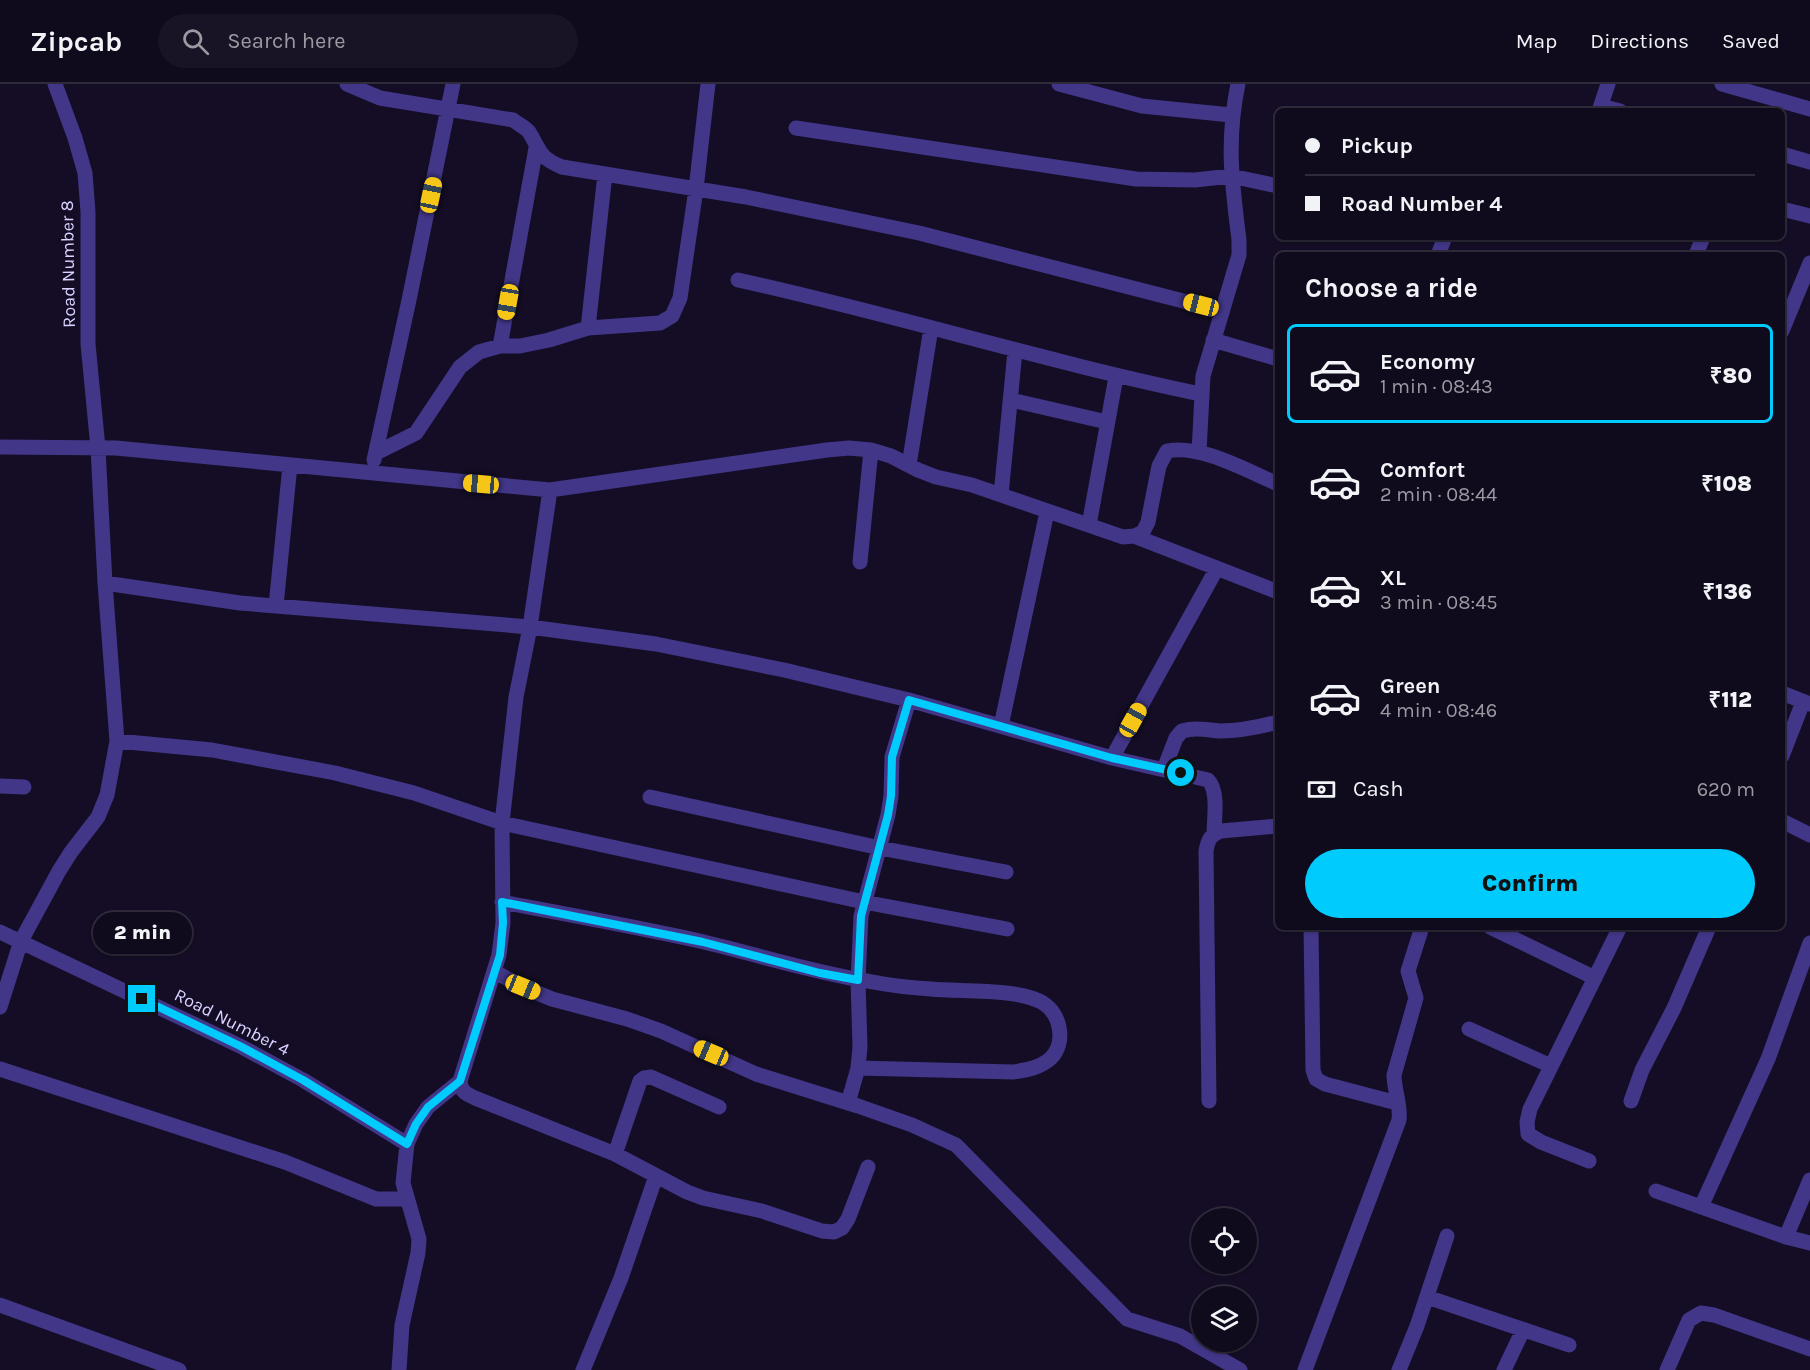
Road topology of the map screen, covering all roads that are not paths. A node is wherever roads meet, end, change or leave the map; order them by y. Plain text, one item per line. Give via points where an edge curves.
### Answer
1 (56, 84) edge
2 (347, 84) edge
3 (453, 84) edge
4 (708, 84) edge
5 (1059, 84) edge
6 (1238, 84) edge
7 (1608, 84) edge
8 (1722, 84) edge
9 (1746, 88) edge
10 (1600, 108) edge
11 (1810, 109) edge
12 (448, 110) junction
13 (1231, 115) junction
14 (796, 128) dead end
15 (536, 148) junction
16 (1785, 155) edge
17 (1810, 162) edge
18 (605, 174) junction
19 (1231, 176) junction
20 (1275, 185) edge
21 (696, 189) junction
22 (1785, 210) edge
23 (1810, 216) edge
24 (1810, 263) edge
25 (738, 279) dead end
26 (1222, 311) junction
27 (1785, 324) edge
28 (588, 328) junction
29 (931, 328) junction
30 (1213, 340) junction
31 (500, 346) junction
32 (1016, 351) junction
33 (1275, 358) edge
34 (1116, 377) junction
35 (1202, 394) junction
36 (1011, 400) junction
37 (1107, 422) junction
38 (0, 447) edge
39 (98, 448) junction
40 (871, 450) junction
41 (1199, 452) junction
42 (375, 453) junction
43 (290, 465) junction
44 (909, 465) junction
45 (372, 473) junction
46 (1275, 483) edge
47 (550, 490) junction
48 (1001, 495) junction
49 (1047, 512) junction
50 (1089, 525) junction
51 (1134, 536) junction
52 (860, 562) dead end
53 (1216, 568) junction
54 (105, 583) junction
55 (1275, 591) edge
56 (276, 606) junction
57 (530, 627) junction
58 (1785, 694) edge
59 (909, 700) junction
60 (1806, 703) edge
61 (1275, 723) edge
62 (1001, 726) junction
63 (117, 741) junction
64 (1785, 749) edge
65 (1112, 758) junction
66 (1164, 769) junction
67 (0, 786) edge
68 (24, 787) dead end
69 (650, 797) dead end
70 (1785, 822) edge
71 (502, 823) junction
72 (1275, 826) edge
73 (1214, 834) junction
74 (1810, 835) edge
75 (880, 848) junction
76 (1006, 872) dead end
77 (502, 902) junction
78 (864, 902) junction
79 (1007, 929) dead end
80 (1311, 930) edge
81 (1421, 930) edge
82 (1496, 930) edge
83 (1619, 930) edge
84 (1708, 930) edge
85 (0, 932) edge
86 (21, 941) junction
87 (1810, 943) edge
88 (495, 972) junction
89 (1595, 978) junction
90 (858, 980) junction
91 (0, 1007) edge
92 (1469, 1029) dead end
93 (1551, 1066) junction
94 (858, 1068) junction
95 (0, 1069) edge
96 (460, 1081) junction
97 (1209, 1101) dead end
98 (1631, 1101) dead end
99 (848, 1103) junction
100 (1397, 1103) junction
101 (719, 1107) dead end
102 (407, 1144) junction
103 (615, 1154) junction
104 (1589, 1161) dead end
105 (868, 1167) dead end
106 (656, 1176) junction
107 (1810, 1180) edge
108 (1656, 1191) dead end
109 (406, 1199) junction
110 (1701, 1207) junction
111 (1447, 1236) dead end
112 (1786, 1237) junction
113 (1810, 1243) edge
114 (1427, 1297) junction
115 (0, 1305) edge
116 (1523, 1330) junction
117 (1569, 1346) dead end
118 (1810, 1349) edge
119 (179, 1370) edge
120 (399, 1370) edge
121 (584, 1370) edge
122 (1240, 1370) edge
123 (1305, 1370) edge
124 (1399, 1370) edge
125 (1504, 1370) edge
126 (1667, 1370) edge

1 - 39 street, Road Number 8 via 85,173 88,344
2 - 12 street via 380,98
3 - 12 street
4 - 21 street
5 - 13 street via 1142,106
6 - 13 street
7 - 10 street
8 - 9 street
9 - 11 street
12 - 15 street via 513,120 528,130
12 - 42 street
13 - 19 street
14 - 19 street via 1136,179
15 - 18 street via 548,161 562,167
15 - 31 street
16 - 17 street
18 - 21 street
18 - 28 street
19 - 20 street
19 - 26 street via 1239,255
21 - 26 street via 920,233
21 - 28 street via 680,298 672,316 653,325
22 - 23 street
24 - 27 street
25 - 29 street
26 - 30 street
28 - 31 street via 520,346
29 - 32 street
29 - 44 street
30 - 33 street
30 - 35 street
31 - 42 street via 479,352 460,367 417,433
32 - 34 street
32 - 36 street
34 - 35 street
34 - 37 street
35 - 41 street
36 - 37 street
36 - 48 street
37 - 50 street
38 - 39 street
39 - 43 street
39 - 54 street, Road Number 8
40 - 44 street
40 - 47 street via 827,450
40 - 52 street
41 - 46 street
41 - 51 street via 1167,451 1159,466 1148,522 1143,532
42 - 45 street
43 - 45 street
43 - 56 street
44 - 48 street via 936,477
45 - 47 street
47 - 57 street
48 - 49 street
49 - 50 street
49 - 62 street
50 - 51 street via 1123,537
51 - 53 street
53 - 55 street
53 - 65 street
54 - 56 street
54 - 63 street, Road Number 8
56 - 57 street
57 - 59 street via 656,644
57 - 71 street via 516,697
58 - 60 street
59 - 62 street
59 - 75 street via 893,750 891,796
60 - 64 street
61 - 66 street via 1250,729 1182,731
62 - 65 street
63 - 71 street via 212,750 335,773 414,793
63 - 86 street, Road Number 8 via 107,795 98,817 58,871
65 - 66 street
66 - 73 street via 1199,776 1213,785
67 - 68 street
69 - 75 street
70 - 74 street
71 - 77 street
71 - 78 street
72 - 73 street
73 - 97 street via 1206,851
75 - 76 street
75 - 78 street
77 - 88 street via 503,923
77 - 90 street via 703,942
78 - 79 street
78 - 90 street
80 - 100 street via 1316,1079
81 - 100 street via 1409,964 1416,998 1394,1075
82 - 89 street
83 - 89 street
84 - 98 street
85 - 86 street, Road Number 4
86 - 91 street, Road Number 8
86 - 102 street, Road Number 4 via 251,1052
87 - 110 street via 1768,1059
88 - 96 street
88 - 99 street via 552,999 627,1019 756,1074
89 - 93 street
90 - 94 street
90 - 94 street via 1028,997 1050,1008 1060,1033 1054,1055 1028,1070
92 - 93 street
93 - 104 street via 1530,1109 1528,1134
94 - 99 street
95 - 109 street via 285,1162 368,1196
96 - 102 street via 428,1107
96 - 103 street via 464,1093
99 - 122 street via 956,1145 1127,1319 1180,1336
100 - 123 street via 1399,1120
101 - 103 street via 651,1077 645,1078 640,1081
102 - 109 street via 403,1182
103 - 106 street
105 - 106 street via 848,1219 834,1232 703,1198
106 - 121 street
107 - 112 street
108 - 110 street
109 - 120 street via 419,1239 402,1325
110 - 112 street
111 - 114 street
112 - 113 street
114 - 116 street
114 - 124 street
115 - 119 street
116 - 117 street
116 - 125 street
118 - 126 street via 1701,1313 1689,1320

